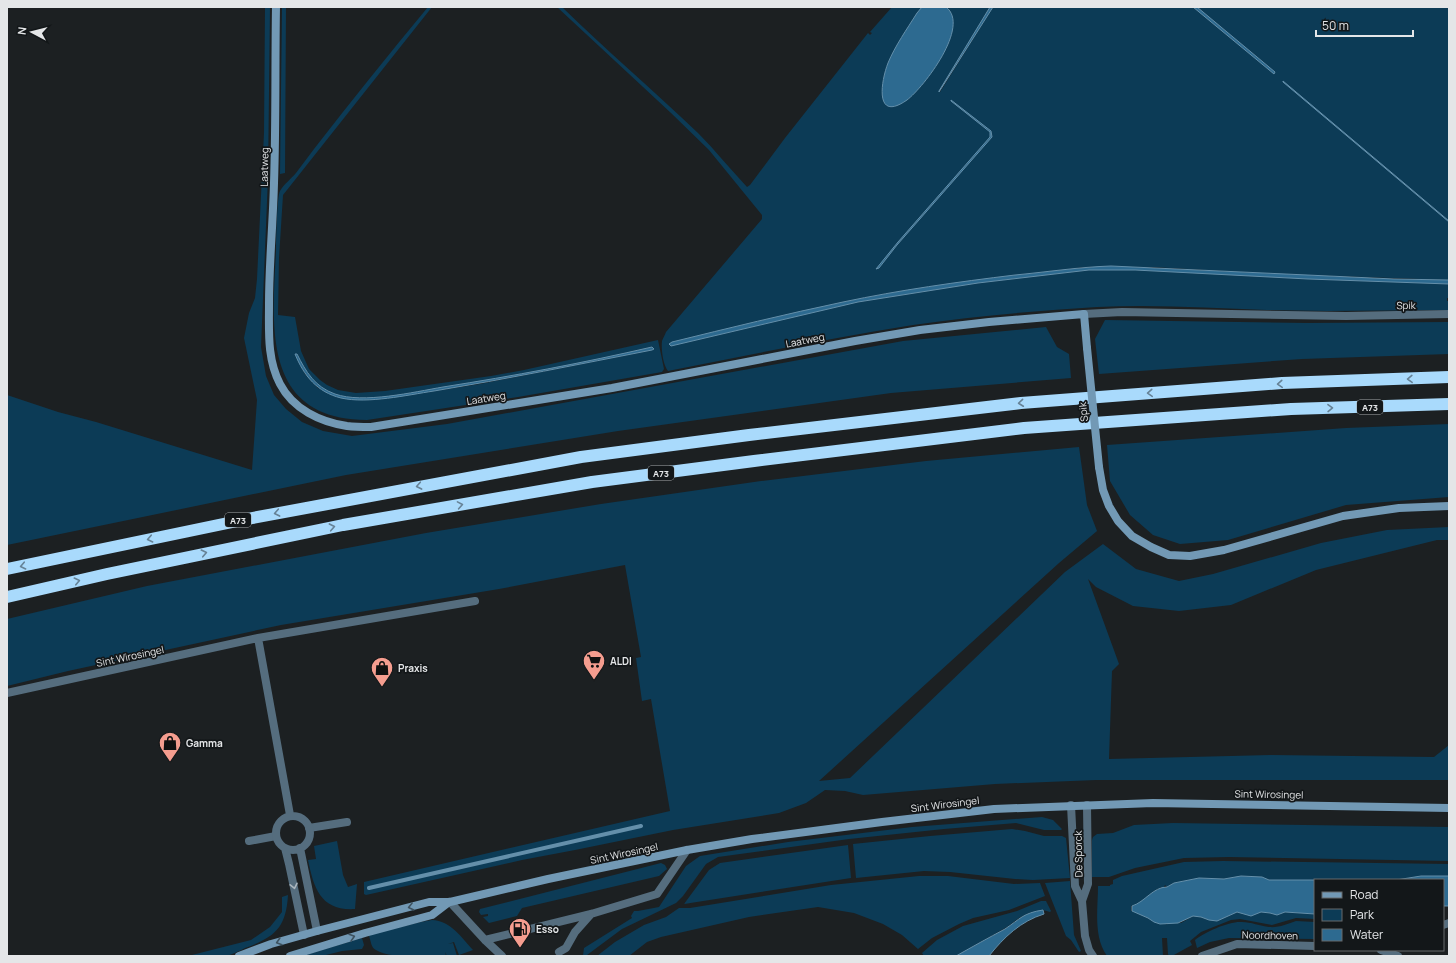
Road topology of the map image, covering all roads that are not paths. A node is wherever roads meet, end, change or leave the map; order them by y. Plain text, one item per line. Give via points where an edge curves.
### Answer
1 (276, 7) edge
2 (1084, 314) junction
3 (1449, 314) edge
4 (1449, 377) edge
5 (1449, 404) edge
6 (1449, 506) edge
7 (7, 569) edge
8 (39, 589) junction
9 (7, 597) edge
10 (475, 601) dead end
11 (7, 605) edge
12 (258, 638) junction
13 (7, 693) edge
14 (1070, 805) junction
15 (1087, 805) junction
16 (1449, 808) edge
17 (290, 815) junction
18 (347, 822) dead end
19 (310, 828) junction
20 (276, 836) junction
21 (249, 841) dead end
22 (285, 848) junction
23 (300, 848) junction
24 (687, 850) junction
25 (1082, 901) junction
26 (450, 902) junction
27 (591, 914) junction
28 (317, 931) junction
29 (304, 935) junction
30 (485, 940) junction
31 (1314, 946) edge
32 (315, 948) junction
33 (1386, 951) edge
34 (559, 952) dead end
35 (1400, 954) edge
36 (239, 956) edge
37 (290, 956) edge
38 (502, 956) edge
39 (1093, 956) edge
40 (1202, 956) edge

1 - 2 street, Laatweg via 274,183 268,336 271,362 280,385 291,401 309,415 348,426 371,427 612,388 920,330
2 - 3 street, Spik
2 - 6 street, Spik, bridge via 1102,490 1118,521 1132,536 1151,548 1169,554 1190,556 1224,550 1343,516 1399,508
4 -> 7 highway, A73 via 1282,383 1021,403 581,457 247,519
8 -> 5 highway, A73 via 343,525 592,482 1024,428 1291,408
8 - 9 highway, A73
8 - 11 highway, A73
10 - 12 street, Sint Wirosingel
12 - 13 street, Sint Wirosingel
12 - 17 street
14 - 15 street, Sint Wirosingel
14 - 24 street, Sint Wirosingel via 994,809 882,822
14 - 25 street, De Sporck via 1074,879
15 - 16 street, Sint Wirosingel via 1204,803
15 - 25 street, De Sporck via 1088,884
17 - 19 street via 300,817
17 - 20 street via 280,820
18 - 19 street
19 - 23 street via 308,840
20 - 21 street
20 - 22 street via 280,845
22 - 23 street
22 -> 29 street
23 - 28 street
24 - 26 street, Sint Wirosingel
24 - 27 street via 657,894
25 - 39 street, De Sporck via 1085,936
26 -> 28 street, Sint Wirosingel via 428,902
26 - 30 street
32 -> 26 street, Sint Wirosingel via 432,915
27 - 30 street
27 - 34 street via 575,932 566,948
28 - 29 street, Sint Wirosingel
28 - 32 street
29 - 32 street
29 -> 36 street, Sint Wirosingel
30 - 38 street
31 - 40 street, Noordhoven via 1236,944
32 - 37 street, Sint Wirosingel
33 - 35 street

